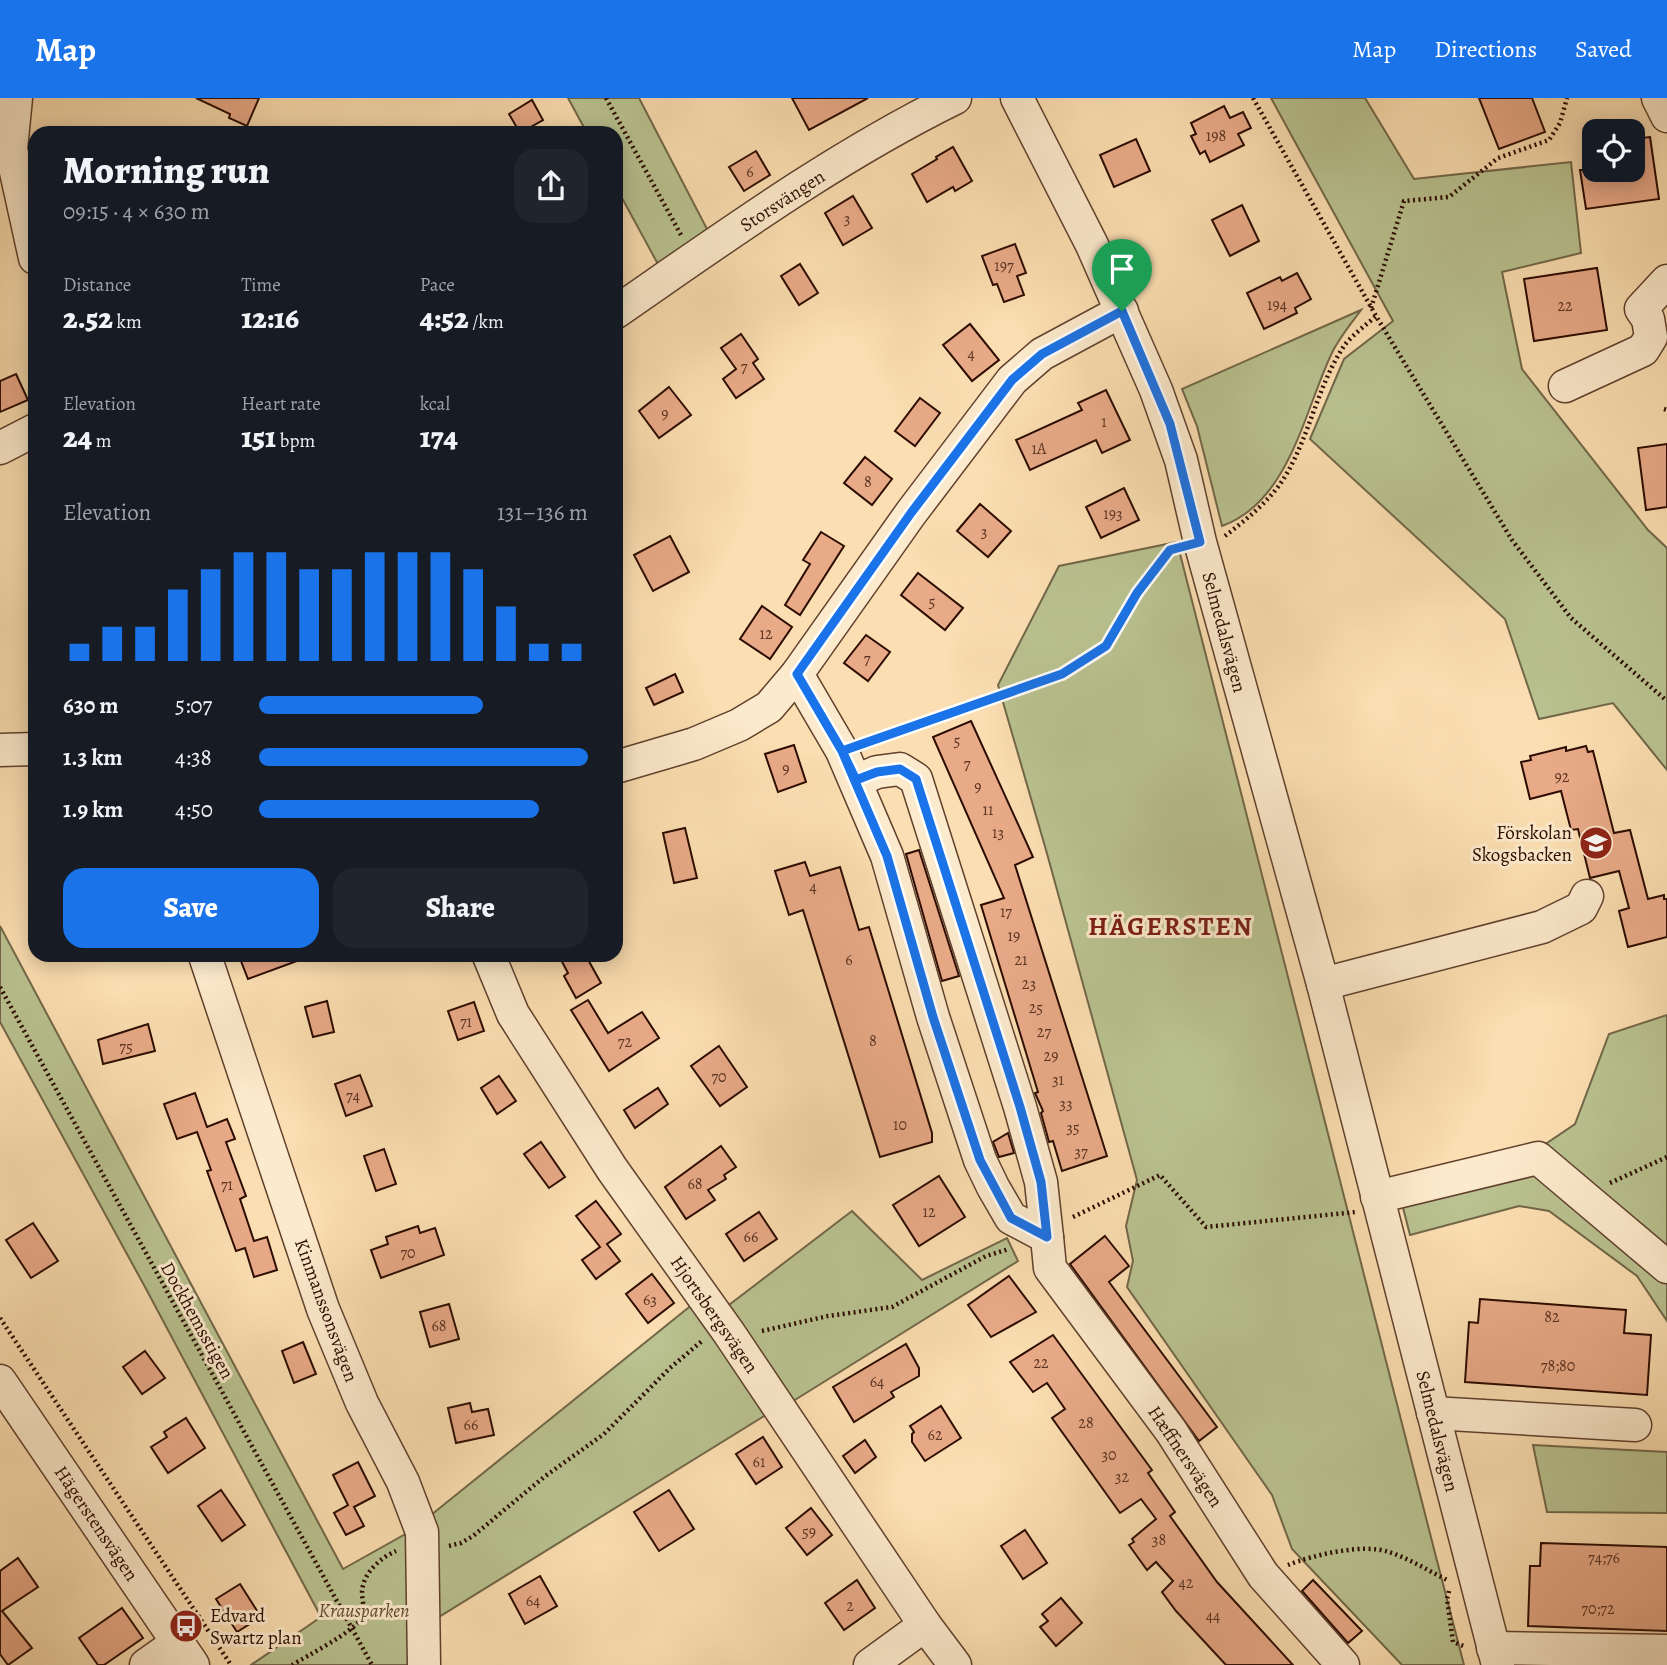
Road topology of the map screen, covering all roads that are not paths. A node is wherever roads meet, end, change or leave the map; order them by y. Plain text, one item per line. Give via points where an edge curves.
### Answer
1 (16, 98) edge
2 (955, 98) edge
3 (1017, 98) edge
4 (1658, 98) edge
5 (1667, 116) edge
6 (5, 148) edge
7 (28, 232) edge
8 (1667, 281) edge
9 (623, 308) edge
10 (1122, 311) junction
11 (1565, 386) dead end
12 (28, 434) edge
13 (0, 448) edge
14 (797, 674) junction
15 (28, 749) edge
16 (0, 750) edge
17 (623, 765) edge
18 (856, 780) junction
19 (1587, 896) dead end
20 (207, 962) edge
21 (491, 962) edge
22 (1323, 984) junction
23 (1367, 1205) junction
24 (1047, 1237) junction
25 (1667, 1268) edge
26 (0, 1381) edge
27 (1433, 1413) junction
28 (1635, 1424) dead end
29 (925, 1625) junction
30 (1667, 1651) edge
31 (185, 1654) edge
32 (1496, 1657) edge
33 (146, 1665) edge
34 (424, 1665) edge
35 (870, 1665) edge
36 (955, 1665) edge
37 (1343, 1665) edge

1 - 6 street
2 - 9 street, Storsvängen via 812,180
3 - 10 street, Selmedalsvägen
4 - 5 street
6 - 7 street
8 - 11 street via 1641,309 1651,337 1643,349
10 - 14 street via 1042,354 1012,380
10 - 22 street, Selmedalsvägen via 1170,424
12 - 13 street
14 - 17 street via 769,707 739,725
14 - 18 street
15 - 16 street
18 - 24 street via 887,856 980,1160 1011,1218
18 - 24 street, Hæffnersvägen via 900,769 916,779 1020,1107 1041,1182
19 - 22 street via 1581,908 1542,927
20 - 34 street, Kinmanssonsvägen via 323,1310 422,1532 439,1545
21 - 29 street, Hjortsbergsvägen via 513,1014 612,1169 727,1329
22 - 23 street, Selmedalsvägen
23 - 25 street via 1538,1158
23 - 27 street, Selmedalsvägen
24 - 37 street, Hæffnersvägen via 1051,1268 1171,1431 1263,1575
26 - 31 street, Hägerstensvägen
27 - 28 street
27 - 32 street, Selmedalsvägen
29 - 35 street
29 - 36 street, Hjortsbergsvägen
30 - 32 street
31 - 33 street

